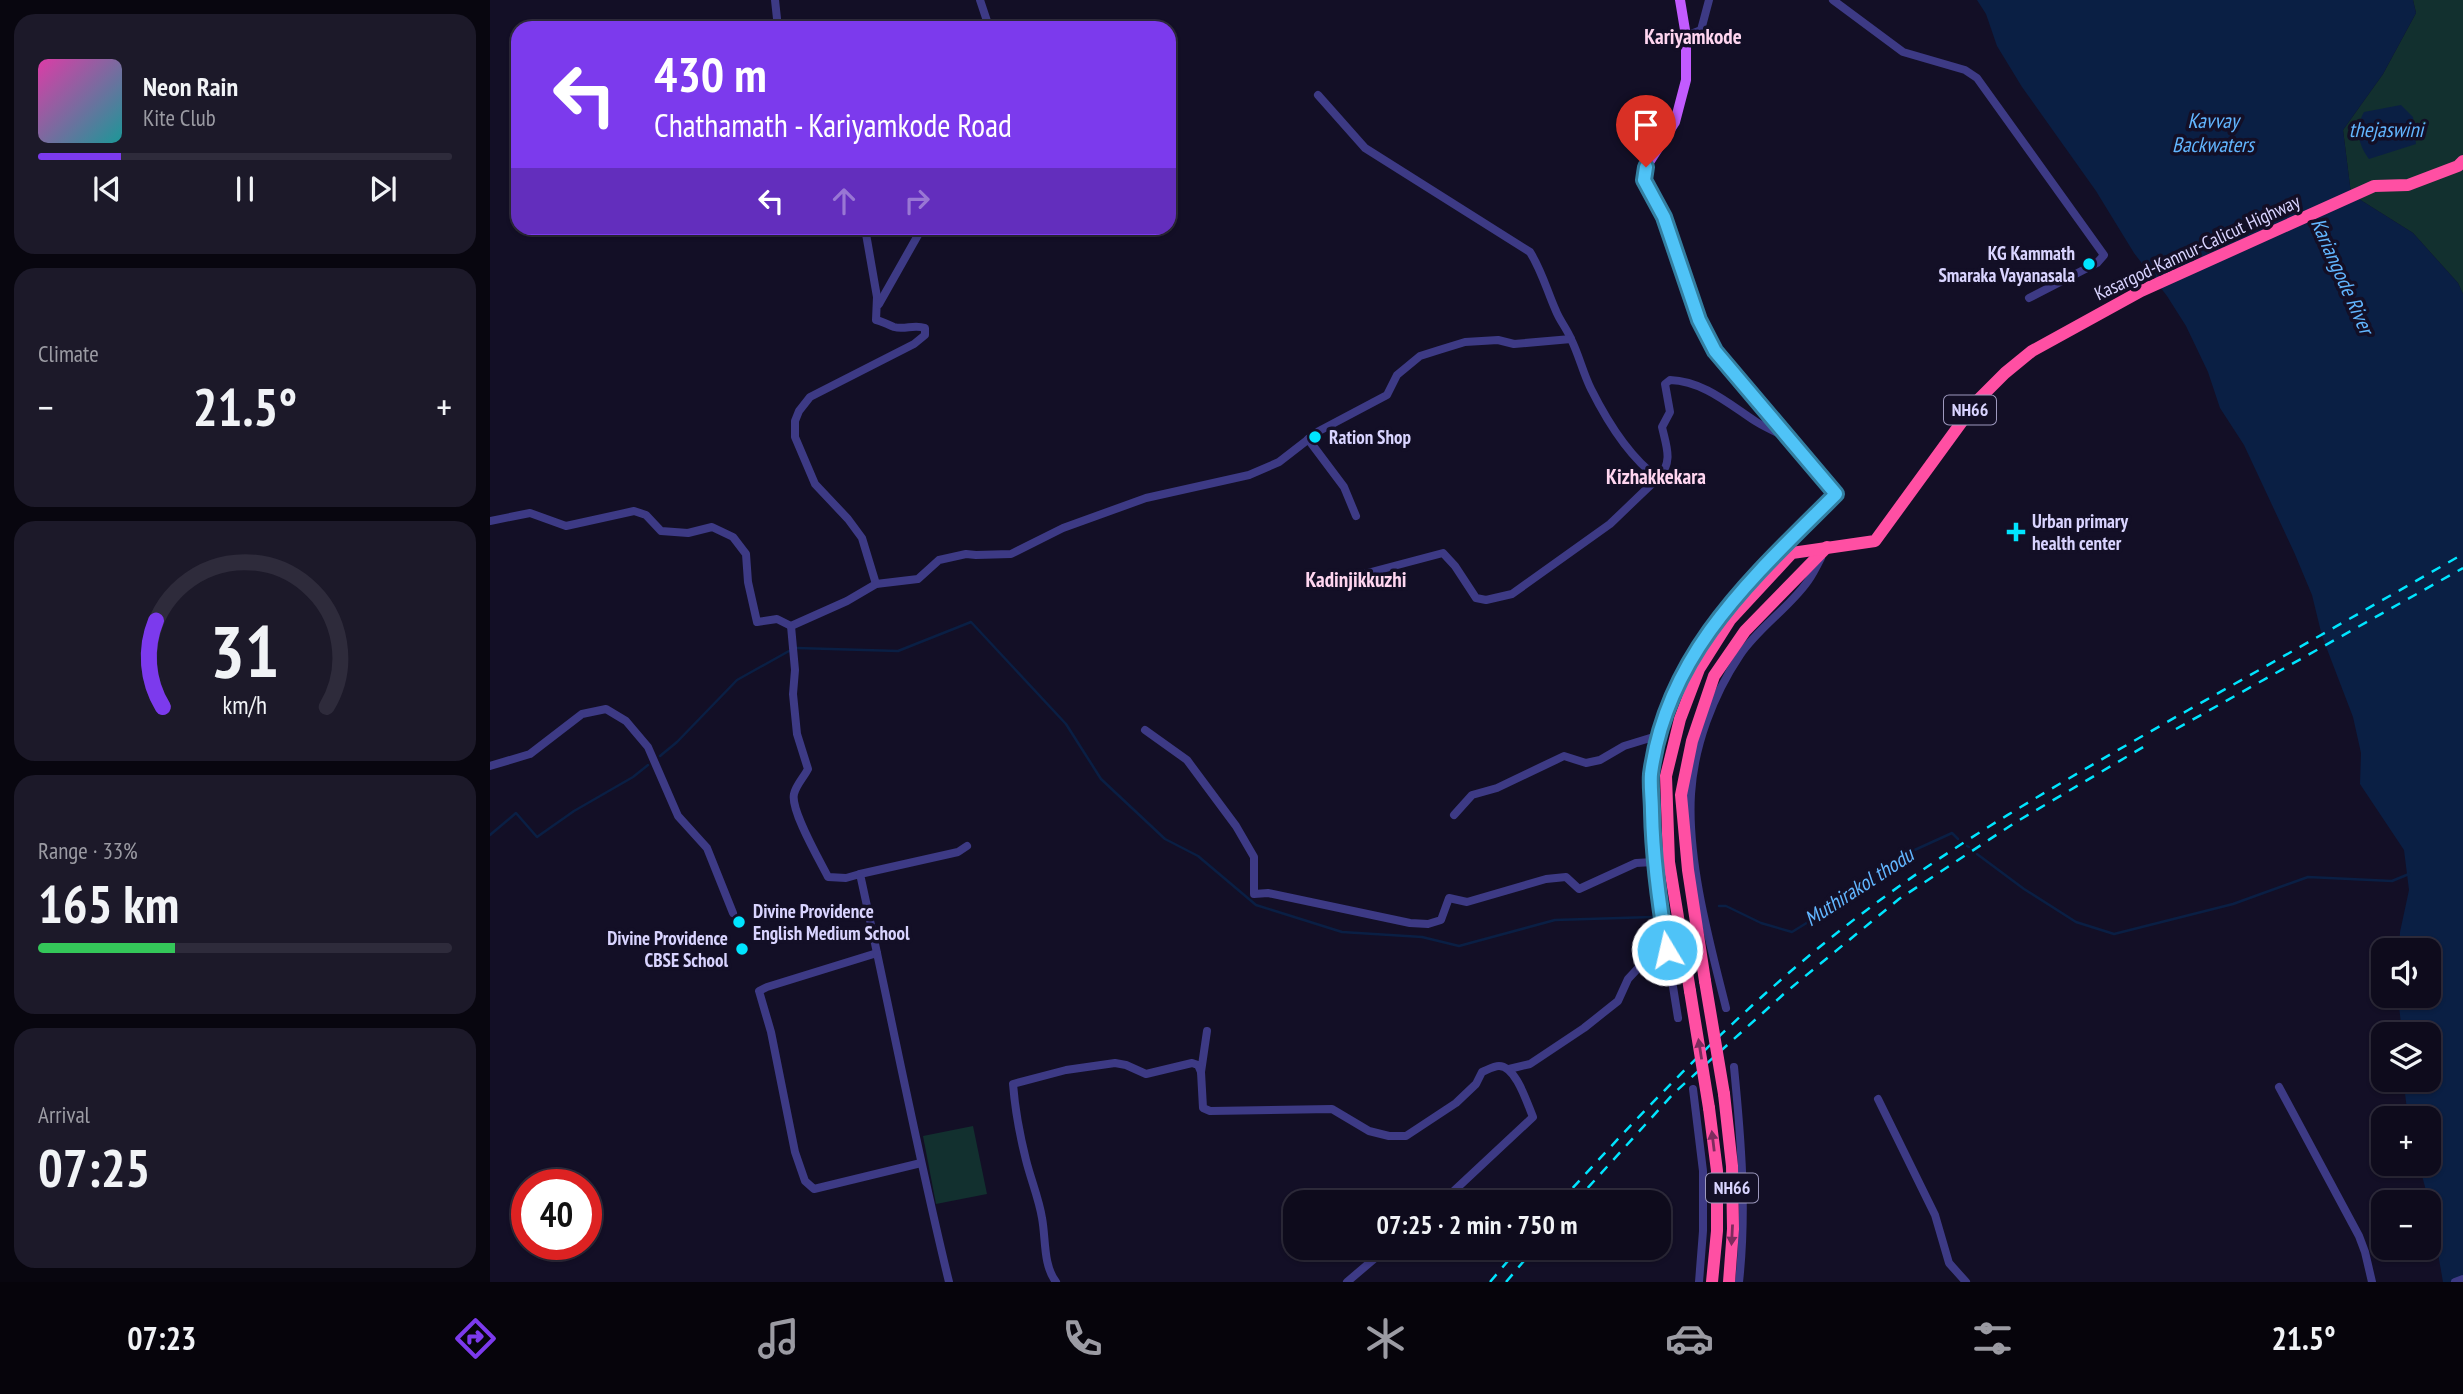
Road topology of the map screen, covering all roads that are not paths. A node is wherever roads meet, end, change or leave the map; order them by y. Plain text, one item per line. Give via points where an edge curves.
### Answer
1 (775, 0) edge
2 (980, 0) edge
3 (1680, 0) edge
4 (1709, 0) edge
5 (1833, 0) edge
6 (777, 21) edge
7 (987, 21) edge
8 (1686, 36) junction
9 (1318, 96) dead end
10 (2463, 161) edge
11 (866, 235) edge
12 (918, 235) edge
13 (2029, 298) dead end
14 (877, 306) junction
15 (1571, 339) junction
16 (1787, 438) junction
17 (1308, 439) junction
18 (1658, 478) junction
19 (1836, 494) joint
20 (1356, 516) dead end
21 (490, 521) edge
22 (1827, 547) junction
23 (1356, 576) dead end
24 (876, 584) junction
25 (791, 626) junction
26 (1145, 730) dead end
27 (1660, 735) junction
28 (490, 766) edge
29 (1454, 815) dead end
30 (967, 846) dead end
31 (1653, 862) junction
32 (860, 874) junction
33 (733, 913) dead end
34 (1667, 950) junction
35 (877, 953) junction
36 (1726, 1008) dead end
37 (1678, 1018) dead end
38 (1207, 1031) dead end
39 (1734, 1067) dead end
40 (1513, 1071) junction
41 (1201, 1072) junction
42 (2279, 1087) dead end
43 (1693, 1088) dead end
44 (1878, 1098) dead end
45 (920, 1163) junction
46 (1455, 1190) edge
47 (1373, 1260) edge
48 (2463, 1279) edge
49 (949, 1282) edge
50 (1056, 1282) edge
51 (1347, 1282) edge
52 (1699, 1282) edge
53 (1712, 1282) edge
54 (1728, 1282) edge
55 (1739, 1282) edge
56 (1966, 1282) edge
57 (2372, 1282) edge
58 (2455, 1282) edge

1 - 6 street
2 - 7 street
3 - 8 main road
4 - 8 street via 1701,30
5 - 13 street via 1903,52 1978,78 2104,255
8 - 16 main road via 1686,80 1675,122 1646,167 1644,180 1664,217 1699,320 1715,351
9 - 15 street via 1365,148 1530,252
10 - 22 highway, Kasargod-Kannur-Calicut Highway / NH66 via 2408,185 2374,186 2141,291 2032,351 1977,401 1875,541
11 - 14 street
12 - 14 street
14 - 24 street via 876,320 895,327 918,325 925,328 925,335 810,397 799,411 795,429 815,484 862,538
15 - 17 street via 1465,342 1420,356 1397,375 1387,395
15 - 18 street via 1590,388 1611,424 1632,454
16 - 18 street via 1704,389 1670,380 1665,384 1670,412 1662,427 1669,452
16 - 19 main road
17 - 20 street via 1344,487
17 - 24 street via 1279,462 1249,475 1146,498 1063,528 1011,554 954,556 939,560 918,579
18 - 23 street via 1610,524 1512,594 1476,598 1443,553
19 - 27 street via 1718,617 1683,672
21 - 25 street via 530,513 566,526 634,511 646,515 662,531 688,533 712,527 733,537 746,554 757,622 777,619
22 - 36 street via 1807,582 1742,652 1724,680 1698,751 1691,794 1693,841 1705,923
53 -> 22 highway, NH66, bridge via 1717,1171 1668,849 1666,776 1699,669 1730,620 1793,553
22 -> 54 highway, NH66, bridge via 1745,631 1714,676 1692,741 1681,795 1732,1166
24 - 25 street
25 - 32 street via 797,734 808,769 794,794 795,802 828,877
26 - 31 street via 1187,760 1236,825 1254,857 1254,894 1268,892 1428,924 1441,920 1449,898 1467,902 1566,877 1579,889 1636,863
27 - 29 street via 1624,746 1600,760 1586,763 1564,756 1472,795
27 - 31 street via 1651,776
28 - 33 street via 530,754 582,714 606,709 626,720 648,747 678,816 707,848
30 - 32 street via 958,852
31 - 34 street
32 - 35 street
34 - 37 street
34 - 40 street via 1647,954 1618,1001 1584,1028
35 - 45 street
35 - 45 street via 767,987 759,991 759,999 771,1032 805,1181 814,1189
38 - 41 street
39 - 55 street via 1744,1184
40 - 41 street via 1499,1066 1482,1072 1456,1103 1406,1136 1369,1131 1332,1109 1210,1111 1201,1101
40 - 46 street via 1533,1117
41 - 50 street via 1192,1063 1146,1073 1115,1063 1013,1084 1025,1158
42 - 57 street via 2359,1236
43 - 52 street via 1703,1171
44 - 56 street via 1934,1215 1949,1263
45 - 49 street
47 - 51 street
48 - 58 street

